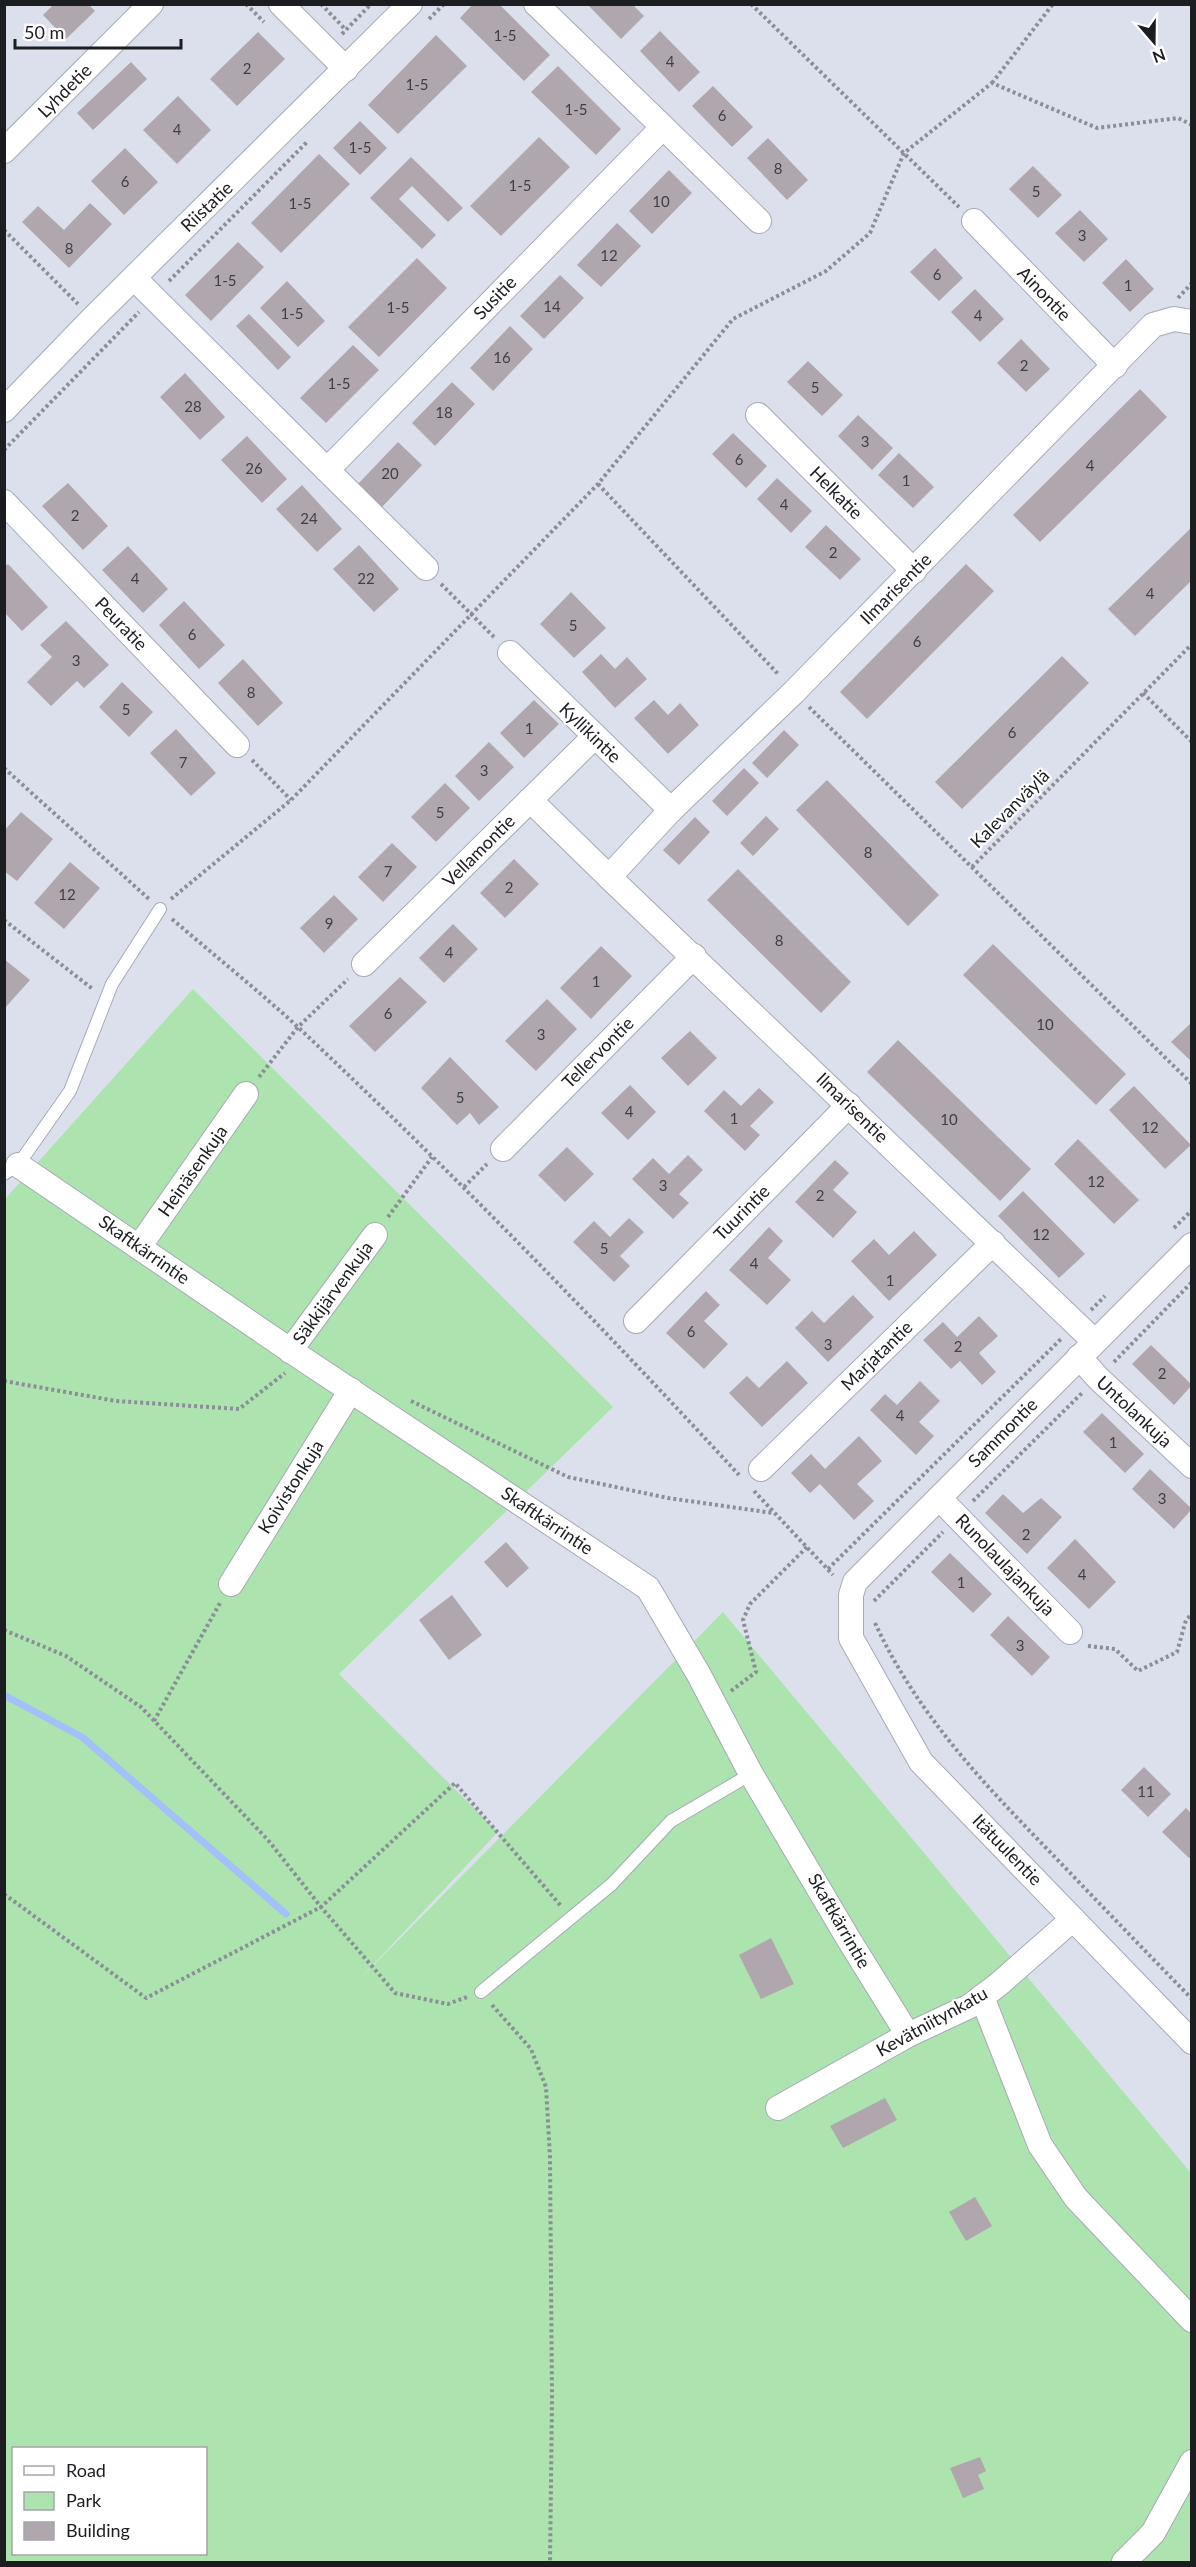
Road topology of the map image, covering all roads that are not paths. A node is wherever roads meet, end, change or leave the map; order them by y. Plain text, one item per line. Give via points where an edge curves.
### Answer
1 (151, 4) edge
2 (281, 4) edge
3 (536, 4) edge
4 (419, 13) edge
5 (346, 69) junction
6 (663, 127) junction
7 (4, 151) edge
8 (759, 221) dead end
9 (974, 221) road end
10 (134, 278) junction
11 (1191, 321) edge
12 (1115, 366) junction
13 (4, 410) edge
14 (758, 415) dead end
15 (327, 470) junction
16 (4, 502) edge
17 (426, 568) road end
18 (914, 571) junction
19 (510, 653) road end
20 (594, 738) junction
21 (237, 745) road end
22 (530, 800) junction
23 (671, 810) junction
24 (609, 878) junction
25 (160, 909) road end
26 (694, 956) junction
27 (364, 964) road end
28 (246, 1094) road end
29 (849, 1105) junction
30 (503, 1149) road end
31 (11, 1170) edge
32 (375, 1235) road end
33 (993, 1243) junction
34 (1191, 1245) edge
35 (139, 1247) junction
36 (636, 1321) dead end
37 (1086, 1349) junction
38 (296, 1355) junction
39 (351, 1390) junction
40 (1191, 1466) edge
41 (750, 1477) road end
42 (939, 1498) junction
43 (231, 1584) road end
44 (1070, 1632) road end
45 (851, 1638) joint
46 (751, 1774) junction
47 (1073, 1919) junction
48 (481, 1992) road end
49 (982, 1997) junction
50 (908, 2035) junction
51 (1191, 2042) edge
52 (778, 2108) dead end
53 (1191, 2320) edge
54 (1191, 2462) edge
55 (1124, 2562) edge

1 - 7 street, Lyhdetie
2 - 5 street
3 - 6 street
4 - 5 street, Riistatie
5 - 10 street, Riistatie
6 - 8 street
6 - 15 street, Susitie
9 - 12 street, Ainontie
10 - 13 street, Riistatie
10 - 15 street
11 - 12 street, Ilmarisentie via 1174,319 1153,325
12 - 18 street, Ilmarisentie
14 - 18 street, Helkatie
15 - 17 street
16 - 21 street, Peuratie
18 - 23 street, Ilmarisentie
19 - 20 street, Kyllikintie
20 - 22 street, Vellamontie
20 - 23 street, Kyllikintie
22 - 24 street, Ilmarisentie
22 - 27 street, Vellamontie
23 - 24 street, Ilmarisentie
24 - 26 street, Ilmarisentie
25 - 31 lane via 112,984 70,1090
26 - 29 street, Ilmarisentie
26 - 30 street, Tellervontie
28 - 35 street, Heinäsenkuja
29 - 33 street, Ilmarisentie
29 - 36 street, Tuurintie
31 - 35 street, Skaftkärrintie
32 - 38 street, Säkkijärvenkuja
33 - 37 street, Ilmarisentie via 1077,1324
33 - 41 street, Marjatantie
34 - 37 street, Sammontie
35 - 38 street, Skaftkärrintie
37 - 40 street, Untolankuja via 1098,1378
37 - 42 street, Sammontie
38 - 39 street, Skaftkärrintie
39 - 43 street, Koivistonkuja
39 - 46 street, Skaftkärrintie via 648,1588
42 - 44 street, Runolaulajankuja
42 - 45 street, Sammontie via 855,1582 851,1595
45 - 47 street, Itätuulentie via 921,1762
46 - 48 lane via 671,1821 612,1884
46 - 50 street, Skaftkärrintie
47 - 49 street, Kevätniitynkatu
47 - 51 street, Itätuulentie
49 - 50 street, Kevätniitynkatu
49 - 53 street via 1040,2145 1076,2198
50 - 52 street, Kevätniitynkatu
54 - 55 street via 1153,2533

